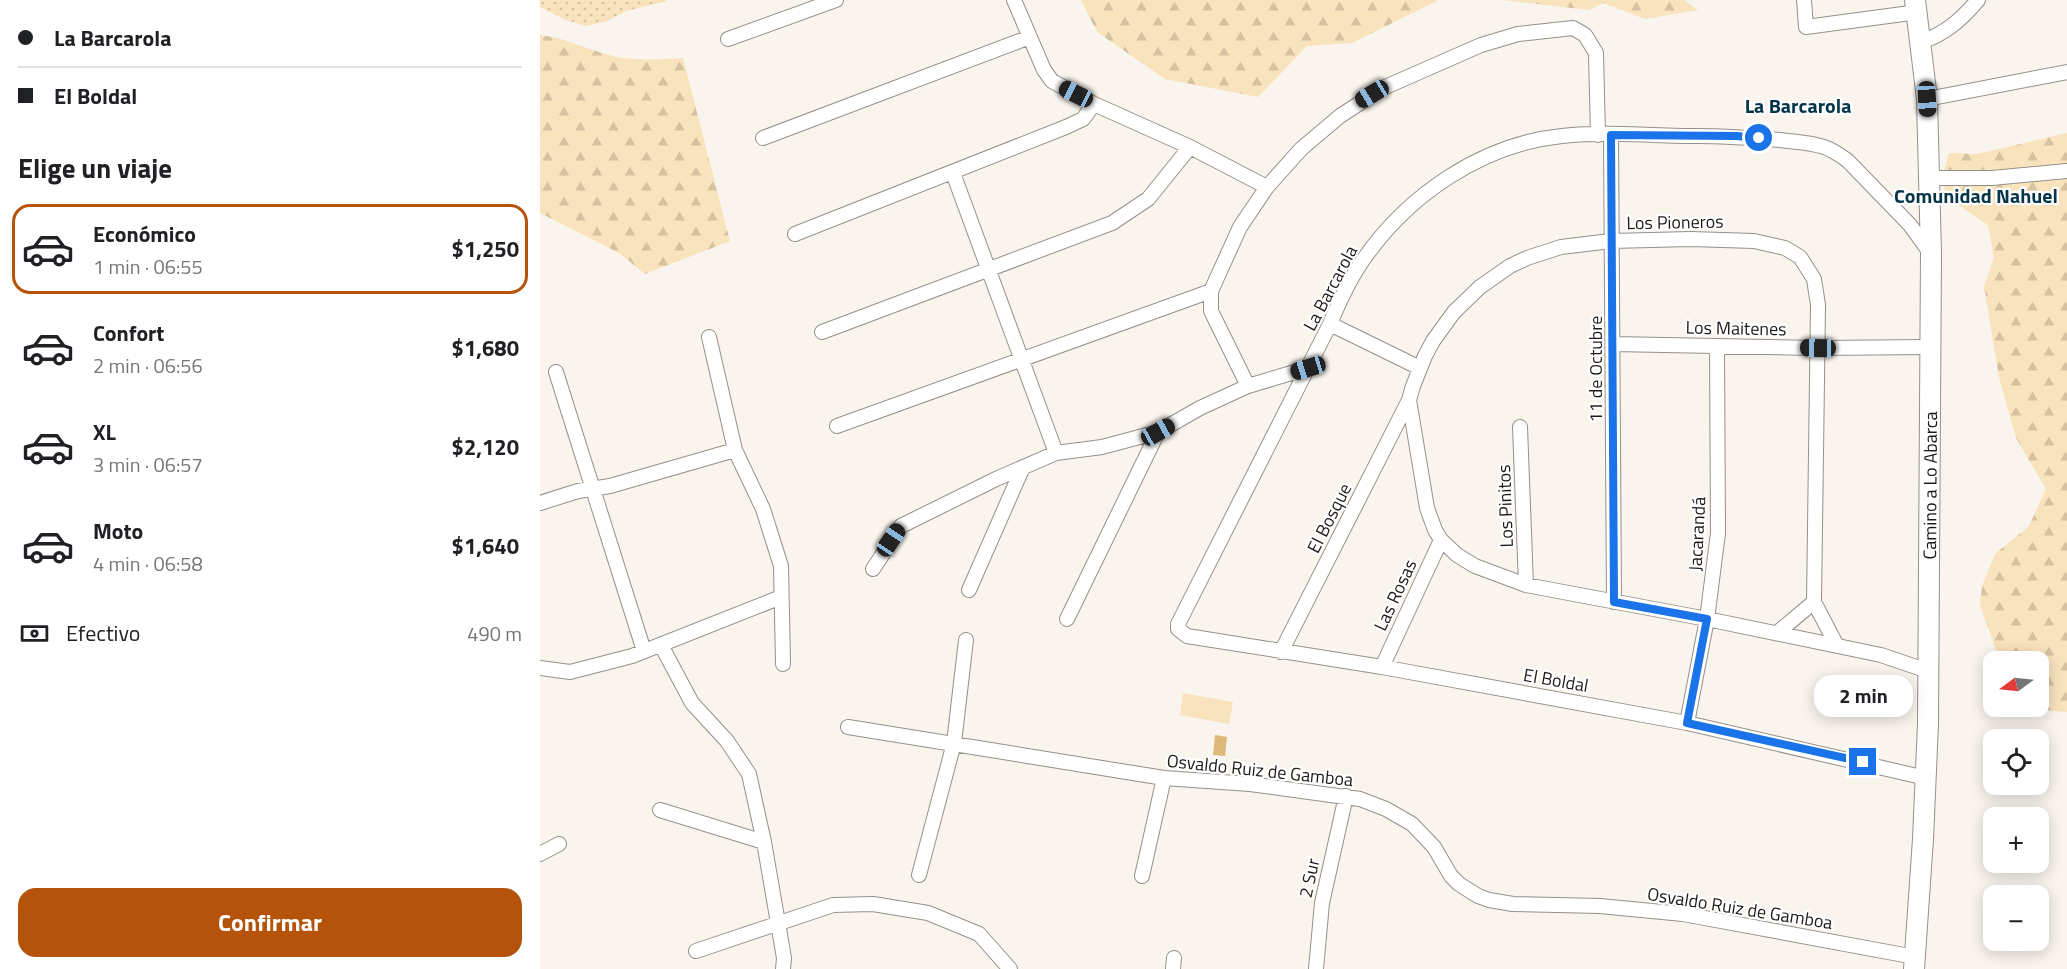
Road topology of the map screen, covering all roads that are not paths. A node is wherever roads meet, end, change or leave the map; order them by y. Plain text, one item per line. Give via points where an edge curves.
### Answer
1 (836, 0) edge
2 (1014, 0) edge
3 (1803, 0) edge
4 (1978, 0) edge
5 (1917, 6) edge
6 (1030, 37) junction
7 (728, 39) dead end
8 (1922, 42) junction
9 (2067, 72) edge
10 (1927, 99) junction
11 (1094, 104) junction
12 (1604, 135) junction
13 (763, 138) dead end
14 (1190, 147) junction
15 (2067, 171) edge
16 (953, 172) junction
17 (1929, 178) junction
18 (1267, 187) junction
19 (795, 234) dead end
20 (1611, 241) junction
21 (1931, 254) junction
22 (988, 269) junction
23 (1211, 291) junction
24 (1330, 324) junction
25 (822, 332) dead end
26 (709, 337) dead end
27 (1613, 344) junction
28 (1717, 346) junction
29 (1930, 347) junction
30 (1818, 348) junction
31 (1021, 359) junction
32 (1308, 368) junction
33 (1420, 368) junction
34 (556, 372) dead end
35 (1248, 386) junction
36 (1409, 400) junction
37 (837, 426) dead end
38 (1520, 427) dead end
39 (1158, 432) junction
40 (735, 450) junction
41 (1056, 453) junction
42 (1023, 467) junction
43 (594, 489) junction
44 (540, 503) edge
45 (1442, 540) junction
46 (873, 569) dead end
47 (1526, 585) junction
48 (969, 590) dead end
49 (781, 597) junction
50 (1614, 602) junction
51 (1814, 602) junction
52 (1067, 619) dead end
53 (1707, 619) junction
54 (1178, 629) joint
55 (1777, 633) junction
56 (966, 640) dead end
57 (661, 645) junction
58 (1838, 646) junction
59 (644, 651) junction
60 (1281, 652) junction
61 (783, 664) dead end
62 (1382, 667) junction
63 (540, 668) edge
64 (1928, 671) junction
65 (1687, 723) junction
66 (848, 727) dead end
67 (954, 743) junction
68 (1926, 777) junction
69 (1164, 778) junction
70 (1346, 796) junction
71 (660, 810) dead end
72 (764, 842) junction
73 (559, 844) dead end
74 (540, 854) edge
75 (919, 875) dead end
76 (1142, 876) dead end
77 (778, 924) junction
78 (696, 951) dead end
79 (1914, 963) edge
80 (783, 969) edge
81 (1010, 969) edge
82 (1316, 969) edge

1 - 7 street
2 - 6 street
3 - 5 street via 1806,27
4 - 8 street via 1949,28
5 - 8 main road, Camino a Lo Abarca
6 - 11 street via 1052,81
6 - 13 street
8 - 10 main road, Camino a Lo Abarca
9 - 10 street
10 - 17 main road, Camino a Lo Abarca
11 - 14 street
11 - 16 street via 1077,122
12 - 18 street, 11 de Octubre via 1594,46 1573,28 1537,31 1481,45 1383,88 1320,132
12 - 20 street, 11 de Octubre
12 - 21 street, La Barcarola via 1736,136 1825,147 1857,170 1910,225
12 - 24 street, La Barcarola via 1562,136 1514,147 1441,182 1409,207 1377,241 1350,281
14 - 18 street
14 - 22 street via 1148,199 1112,223
15 - 17 street via 1992,178
16 - 19 street
16 - 22 street
17 - 21 main road, Camino a Lo Abarca
18 - 23 street, 11 de Octubre via 1240,227
20 - 27 street, 11 de Octubre
20 - 30 street, Los Pioneros via 1732,240 1785,248 1800,257 1814,279
20 - 33 street, Los Pioneros via 1544,252 1495,276 1454,312
21 - 29 main road, Camino a Lo Abarca
22 - 25 street
22 - 31 street
23 - 31 street
23 - 35 street via 1211,310
24 - 32 street, La Barcarola
24 - 33 street
26 - 40 street
27 - 28 street, Los Maitenes
27 - 50 street, 11 de Octubre
28 - 30 street, Los Maitenes
28 - 53 street, Jacarandá via 1718,532
29 - 30 street, Los Maitenes
29 - 64 main road, Camino a Lo Abarca
30 - 51 street, Los Pioneros
31 - 37 street
31 - 41 street
32 - 35 street
32 - 54 street, La Barcarola
33 - 36 street, Los Pioneros
34 - 43 street
35 - 39 street
36 - 45 street, Los Pioneros via 1427,507
36 - 60 street, El Bosque
38 - 47 street, Los Pinitos
39 - 41 street via 1102,447
39 - 52 street
40 - 43 street
40 - 49 street via 763,510 781,567
41 - 42 street
42 - 46 street via 901,526
42 - 48 street
43 - 44 street
43 - 59 street
45 - 47 street, Los Pioneros via 1465,561
45 - 62 street, Las Rosas
47 - 50 street, Los Pioneros
49 - 57 street
49 - 61 street
50 - 53 street, Los Pioneros
51 - 55 street
51 - 58 street, Los Pioneros
53 - 55 street, Los Pioneros
53 - 65 street, Jacarandá
54 - 60 street, El Boldal via 1187,636
55 - 58 street, Los Pioneros
56 - 67 street
57 - 59 street
57 - 72 street via 692,703 727,741 749,774
58 - 64 street, Los Pioneros
59 - 63 street via 570,672
60 - 62 street, El Boldal
62 - 65 street, El Boldal
64 - 68 main road, Camino a Lo Abarca
65 - 68 street, El Boldal
66 - 67 street, Osvaldo Ruiz de Gamboa
67 - 69 street, Osvaldo Ruiz de Gamboa
67 - 75 street
68 - 79 main road, Camino a Lo Abarca
69 - 70 street, Osvaldo Ruiz de Gamboa
69 - 76 street
70 - 79 street, Osvaldo Ruiz de Gamboa via 1380,806 1412,824 1434,847 1459,884 1489,900 1683,914
70 - 82 street, 2 Sur via 1322,903
71 - 72 street
72 - 77 street
73 - 74 street
77 - 78 street
77 - 80 street
77 - 81 street via 833,905 873,904 928,913 979,934

